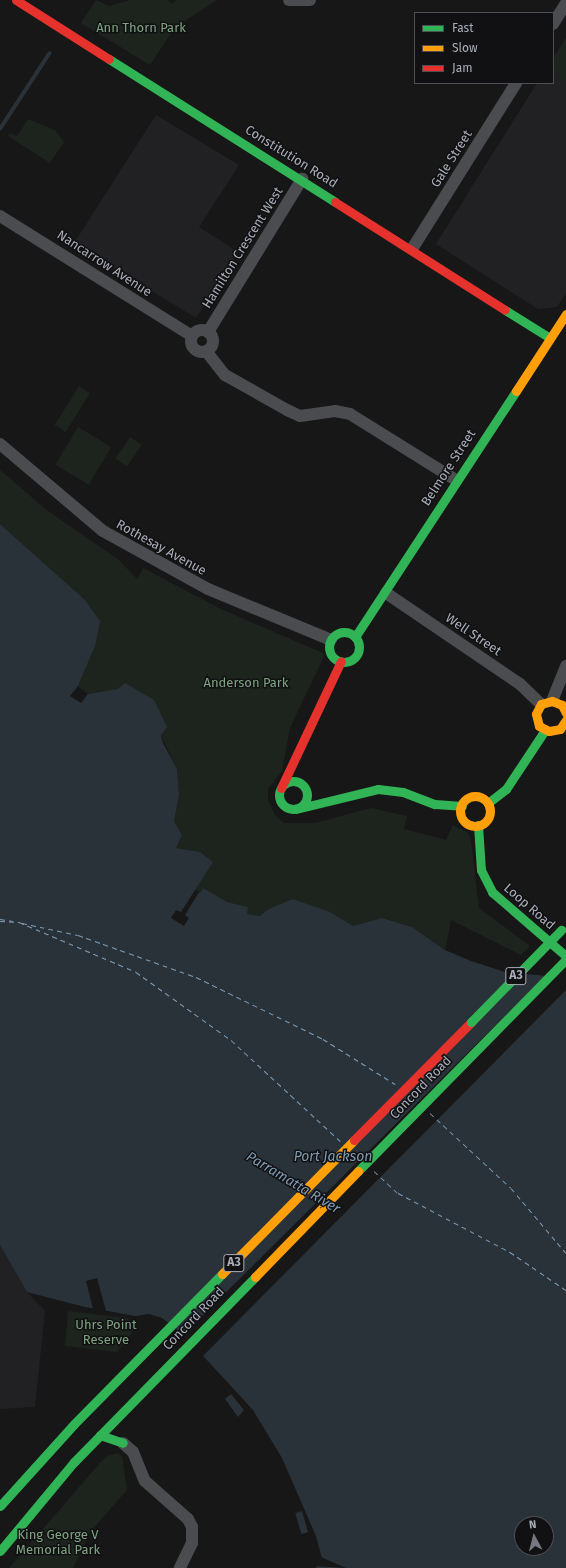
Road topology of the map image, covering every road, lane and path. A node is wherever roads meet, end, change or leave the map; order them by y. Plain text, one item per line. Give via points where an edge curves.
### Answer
1 (16, 0) edge
2 (289, 0) edge
3 (310, 0) edge
4 (566, 3) edge
5 (554, 22) edge
6 (515, 84) edge
7 (302, 179) junction
8 (0, 216) edge
9 (412, 249) junction
10 (566, 314) edge
11 (208, 332) junction
12 (192, 336) junction
13 (550, 338) junction
14 (206, 351) junction
15 (0, 444) edge
16 (456, 480) junction
17 (386, 593) junction
18 (355, 637) junction
19 (331, 640) junction
20 (341, 662) junction
21 (566, 666) edge
22 (547, 702) junction
23 (566, 713) edge
24 (566, 722) edge
25 (545, 730) junction
26 (298, 754) junction
27 (303, 786) junction
28 (281, 788) junction
29 (334, 798) junction
30 (488, 803) junction
31 (462, 806) junction
32 (296, 809) junction
33 (478, 825) junction
34 (563, 927) edge
35 (566, 956) edge
36 (566, 959) edge
37 (100, 1435) junction
38 (123, 1443) joint
39 (0, 1506) edge
40 (0, 1551) edge
41 (180, 1568) edge

1 - 7 main road, Constitution Road
2 - 3 street
4 - 5 street
6 - 9 street, Gale Street
7 - 9 main road, Constitution Road
7 - 11 street, Hamilton Crescent West
8 - 12 street, Nancarrow Avenue
9 - 13 main road, Constitution Road
10 - 13 main road, Belmore Street
11 - 12 street via 199,331
11 - 14 street via 212,342
12 - 14 street via 194,349
13 - 16 main road, Belmore Street
14 - 16 street via 225,375 290,412 300,416 335,411 350,414
15 - 19 street, Rothesay Avenue via 103,531 208,589
16 - 17 main road, Belmore Street
17 - 18 main road, Belmore Street
17 - 22 street, Well Street
18 - 19 main road via 342,632
18 - 20 main road via 359,646 357,654 350,661
19 - 20 main road via 330,653
20 - 26 main road
21 - 22 street
22 - 23 main road via 562,705
22 - 25 main road via 536,718
24 - 25 main road via 556,730
25 - 30 main road via 506,789
26 - 27 main road
26 - 28 main road
27 - 28 main road via 293,782
27 - 29 main road
27 - 32 main road via 305,801
28 - 32 main road via 280,801 286,808
29 - 31 main road via 386,789 435,804
29 - 32 main road
30 - 31 main road via 475,796
30 - 33 main road via 488,819
31 - 33 main road via 464,820
33 - 35 main road, Loop Road via 481,870 492,892
34 - 39 main road, Concord Road / A3, bridge via 74,1424
36 - 37 main road, Concord Road / A3
37 - 38 main road
37 - 40 main road, Concord Road / A3 via 49,1488
38 - 41 street via 133,1452 145,1481 192,1527 192,1543

